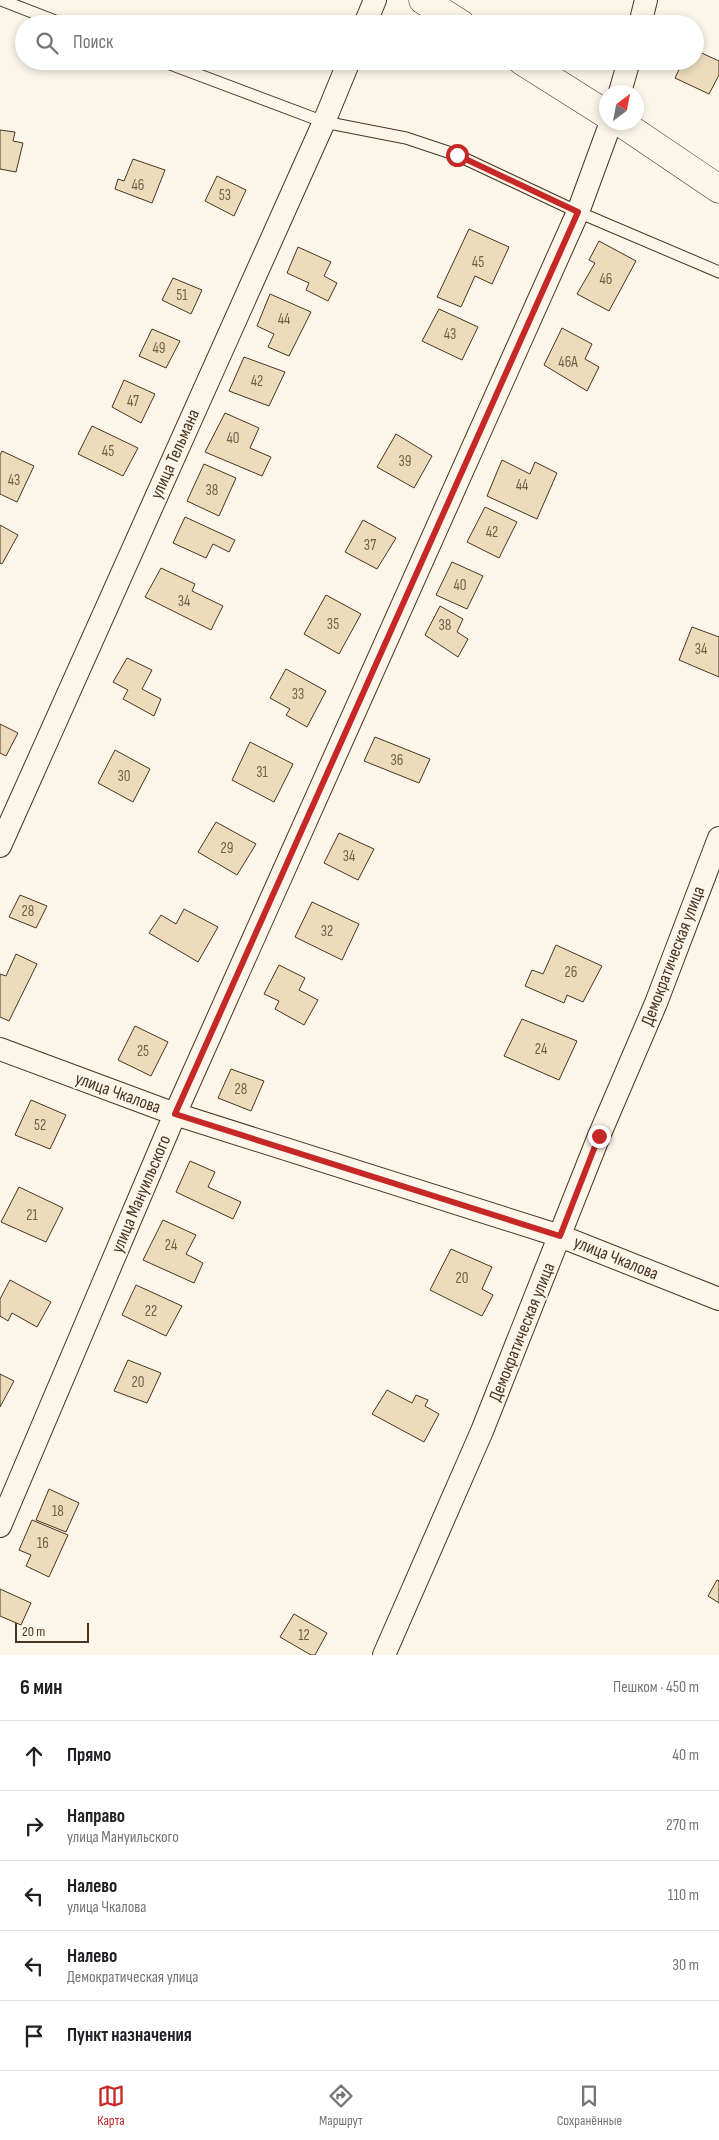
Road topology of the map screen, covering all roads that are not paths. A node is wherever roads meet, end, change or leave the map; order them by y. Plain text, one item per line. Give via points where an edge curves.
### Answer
1 (1, 0) edge
2 (375, 0) edge
3 (423, 0) edge
4 (646, 0) edge
5 (40, 15) edge
6 (369, 15) edge
7 (447, 15) edge
8 (642, 15) edge
9 (186, 70) edge
10 (345, 70) edge
11 (536, 70) edge
12 (626, 70) edge
13 (622, 85) edge
14 (599, 110) edge
15 (324, 122) junction
16 (608, 130) edge
17 (632, 130) edge
18 (719, 189) edge
19 (578, 212) junction
20 (719, 272) edge
21 (719, 838) edge
22 (0, 846) edge
23 (0, 1049) edge
24 (175, 1114) junction
25 (560, 1236) junction
26 (719, 1298) edge
27 (0, 1526) edge
28 (384, 1655) edge

1 - 5 lane
2 - 6 street
3 - 7 street
4 - 8 street
9 - 15 lane
10 - 15 street, улица Тельмана
11 - 14 street
12 - 13 street
15 - 19 lane via 406,138 457,155
15 - 22 street, улица Тельмана
16 - 19 street, улица Мануильского
17 - 18 street
19 - 20 lane
19 - 24 street, улица Мануильского
21 - 25 street, Демократическая улица via 656,1003
23 - 24 street, улица Чкалова
24 - 25 street, улица Чкалова
24 - 27 street, улица Мануильского
25 - 26 street, улица Чкалова
25 - 28 street, Демократическая улица via 482,1431

